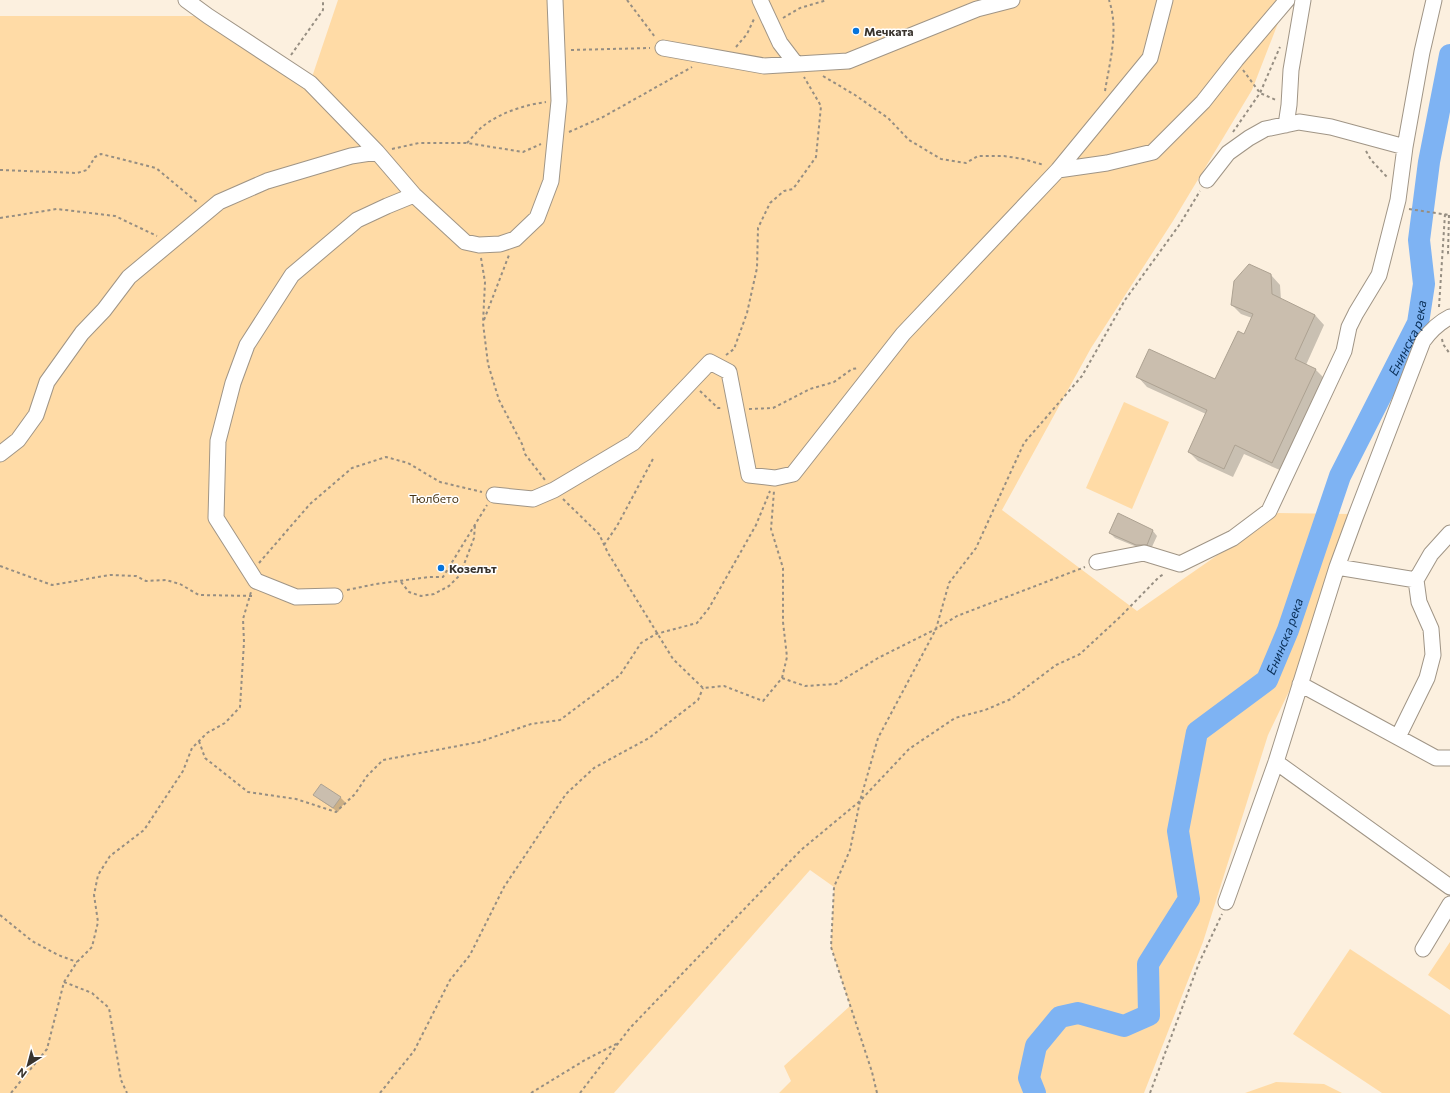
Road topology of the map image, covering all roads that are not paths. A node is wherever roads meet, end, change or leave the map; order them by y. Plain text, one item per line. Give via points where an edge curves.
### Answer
1 (186, 0) edge
2 (555, 0) edge
3 (1012, 0) edge
4 (1165, 0) edge
5 (1287, 0) edge
6 (1303, 0) edge
7 (1434, 0) edge
8 (758, 7) edge
9 (663, 48) road end
10 (796, 64) junction
11 (1286, 125) junction
12 (1405, 147) junction
13 (376, 152) junction
14 (1058, 170) junction
15 (1207, 180) road end
16 (414, 195) junction
17 (1444, 320) edge
18 (0, 454) edge
19 (494, 495) road end
20 (1450, 533) edge
21 (1097, 562) road end
22 (1337, 567) junction
23 (1416, 580) junction
24 (335, 596) road end
25 (1300, 684) junction
26 (1398, 738) junction
27 (1450, 758) edge
28 (1276, 762) junction
29 (1450, 887) edge
30 (1226, 902) road end
31 (1450, 904) edge
32 (1423, 949) dead end

1 - 13 street via 310,83
2 - 16 street via 559,101 551,182 537,218 515,239 500,244 479,245 465,242
3 - 10 street via 977,9 848,61
4 - 14 street via 1150,58
5 - 14 street via 1203,102 1153,152 1107,163
6 - 11 street via 1291,70
7 - 12 street
8 - 10 street
9 - 10 street via 764,66
11 - 12 street via 1299,122 1331,127
11 - 15 street via 1265,129 1249,138 1228,153
12 - 21 street via 1404,205 1379,275 1349,327 1344,351 1269,511 1233,538 1180,564 1144,553
13 - 16 street
13 - 18 street via 351,156 267,181 219,202 129,277 104,310 82,333 47,382 36,415 18,440
14 - 19 street via 903,334 793,474 775,478 749,475 729,372 710,362 633,443 554,490 533,499
16 - 24 street via 357,220 292,275 247,345 233,383 218,442 216,518 254,584 296,597
17 - 22 street via 1430,330 1423,341
20 - 23 street via 1431,554
22 - 23 street
22 - 25 street
23 - 26 street via 1419,602 1432,629 1433,655 1427,678
25 - 26 street
25 - 28 street
26 - 27 street via 1436,758
28 - 29 street
28 - 30 street
31 - 32 street

